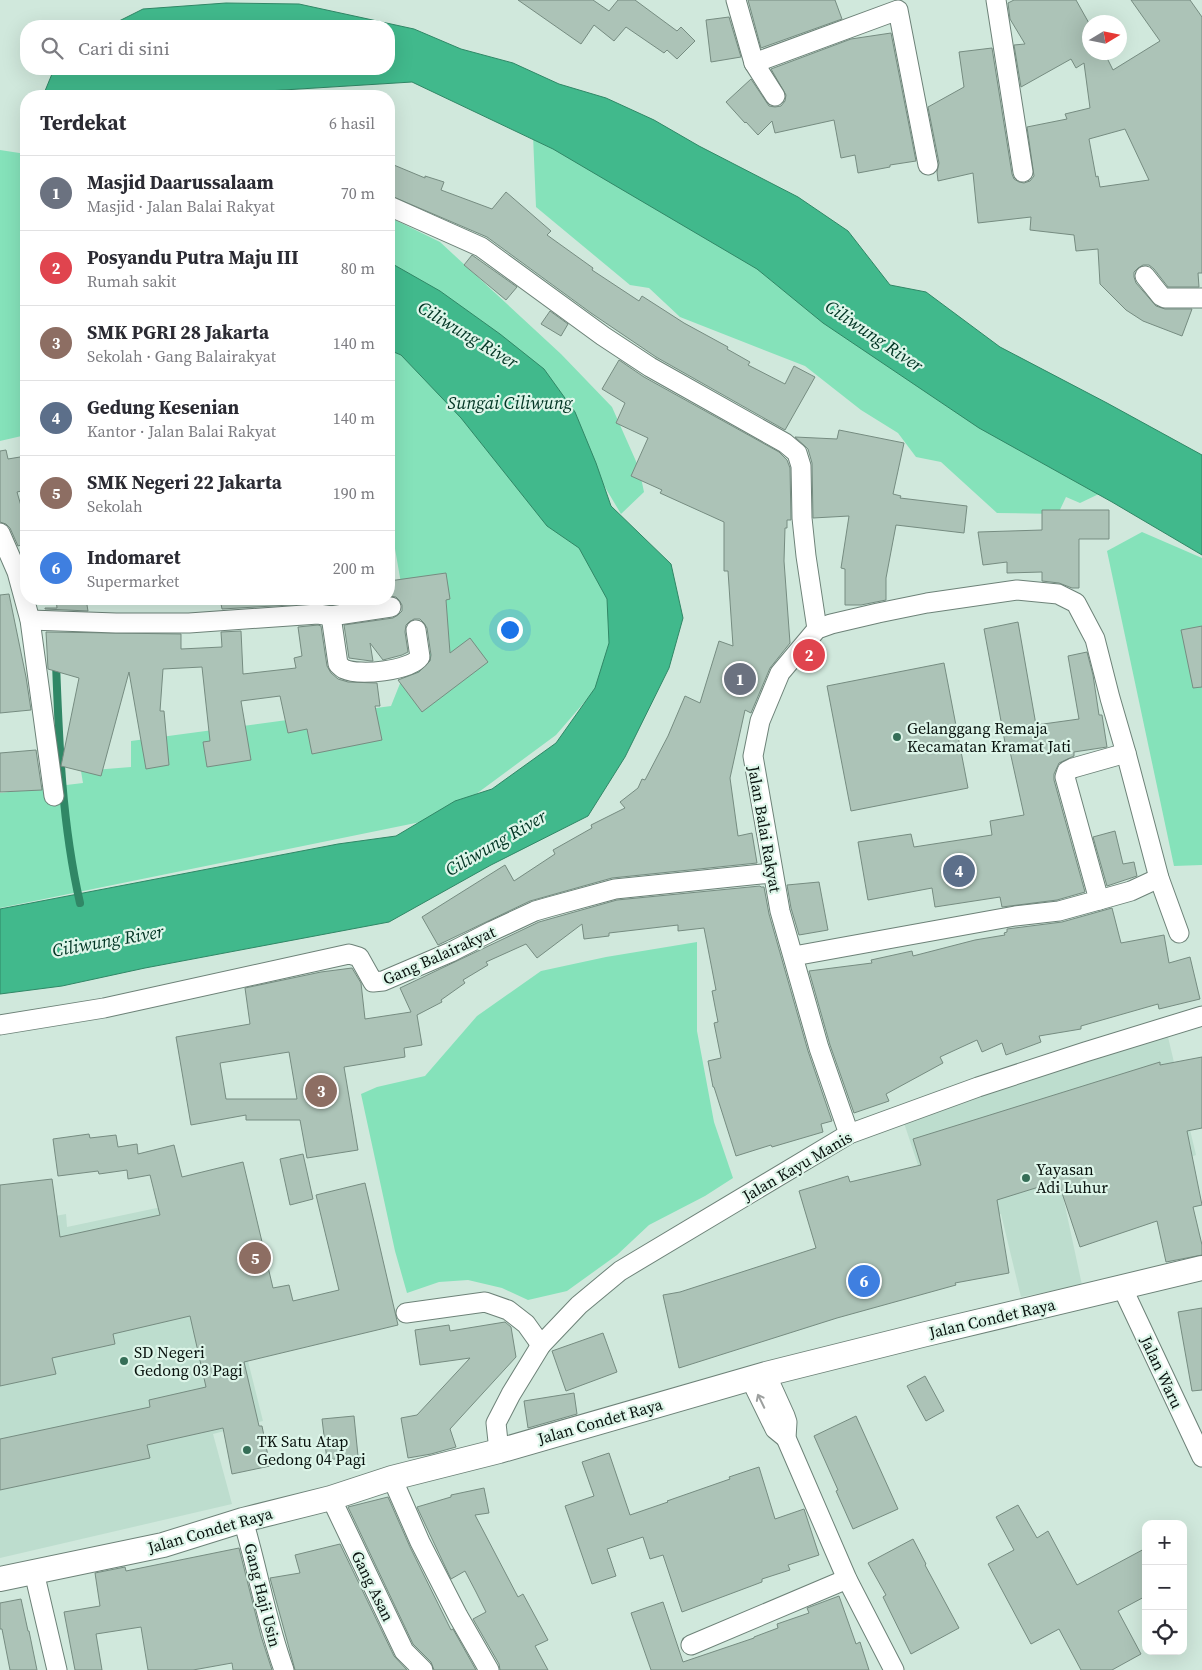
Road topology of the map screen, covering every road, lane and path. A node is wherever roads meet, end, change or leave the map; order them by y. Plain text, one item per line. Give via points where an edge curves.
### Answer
1 (996, 0) edge
2 (732, 1) edge
3 (896, 5) edge
4 (754, 63) junction
5 (775, 96) dead end
6 (928, 165) dead end
7 (1023, 172) dead end
8 (395, 209) edge
9 (1145, 276) dead end
10 (1202, 298) edge
11 (0, 533) edge
12 (20, 583) edge
13 (26, 605) edge
14 (391, 607) dead end
15 (330, 616) junction
16 (30, 620) junction
17 (817, 629) junction
18 (416, 630) dead end
19 (1126, 753) junction
20 (54, 796) dead end
21 (772, 873) junction
22 (1159, 878) junction
23 (1099, 900) junction
24 (1179, 933) dead end
25 (794, 956) junction
26 (1202, 1016) edge
27 (0, 1025) edge
28 (849, 1134) junction
29 (1202, 1268) edge
30 (1122, 1287) junction
31 (406, 1313) dead end
32 (541, 1345) junction
33 (758, 1376) junction
34 (499, 1451) junction
35 (1202, 1457) edge
36 (392, 1478) junction
37 (330, 1498) junction
38 (243, 1520) junction
39 (34, 1572) junction
40 (0, 1579) edge
41 (847, 1579) junction
42 (691, 1645) dead end
43 (57, 1670) edge
44 (284, 1670) edge
45 (423, 1670) edge
46 (489, 1670) edge
47 (894, 1670) edge

1 - 7 street
2 - 4 street
3 - 4 street
3 - 6 street
4 - 5 street
8 - 17 street via 480,247 650,367 785,443 797,453 802,466 802,518
9 - 10 street via 1165,298
11 - 12 street
13 - 16 street
14 - 15 street
15 - 16 street via 318,614 189,623
15 - 18 street via 338,664 344,669 384,672 412,665 420,657
16 - 20 street
17 - 19 street via 911,606 1017,590 1058,594 1076,603 1095,639
17 - 21 street, Jalan Balai Rakyat via 780,673 760,721 752,756
19 - 22 street
19 - 23 street via 1067,771
21 - 25 street, Jalan Balai Rakyat
21 - 27 street, Gang Balairakyat via 615,889 535,911 383,982 373,982 359,958 349,954 104,1008
22 - 23 street via 1131,891
22 - 24 street
23 - 25 street via 1059,911
25 - 28 street, Jalan Balai Rakyat via 819,1048
26 - 28 street, Jalan Kayu Manis via 987,1084
28 - 32 street, Jalan Kayu Manis via 620,1271 578,1305
29 - 30 street, Jalan Condet Raya
30 - 33 street, Jalan Condet Raya
30 - 35 street, Jalan Waru
31 - 32 street via 485,1302 508,1310 526,1324
32 - 34 street, Jalan Kayu Manis via 496,1423
33 - 34 street, Jalan Condet Raya
33 - 41 street via 785,1416 786,1438
34 - 36 street, Jalan Condet Raya
36 - 37 street, Jalan Condet Raya
36 - 46 street via 420,1542
37 - 38 street, Jalan Condet Raya
37 - 45 street, Gang Asan via 404,1651
38 - 39 street, Jalan Condet Raya via 163,1545
38 - 44 street, Gang Haji Usin via 268,1621
39 - 40 street, Jalan Condet Raya
39 - 43 street
41 - 42 street
41 - 47 street

